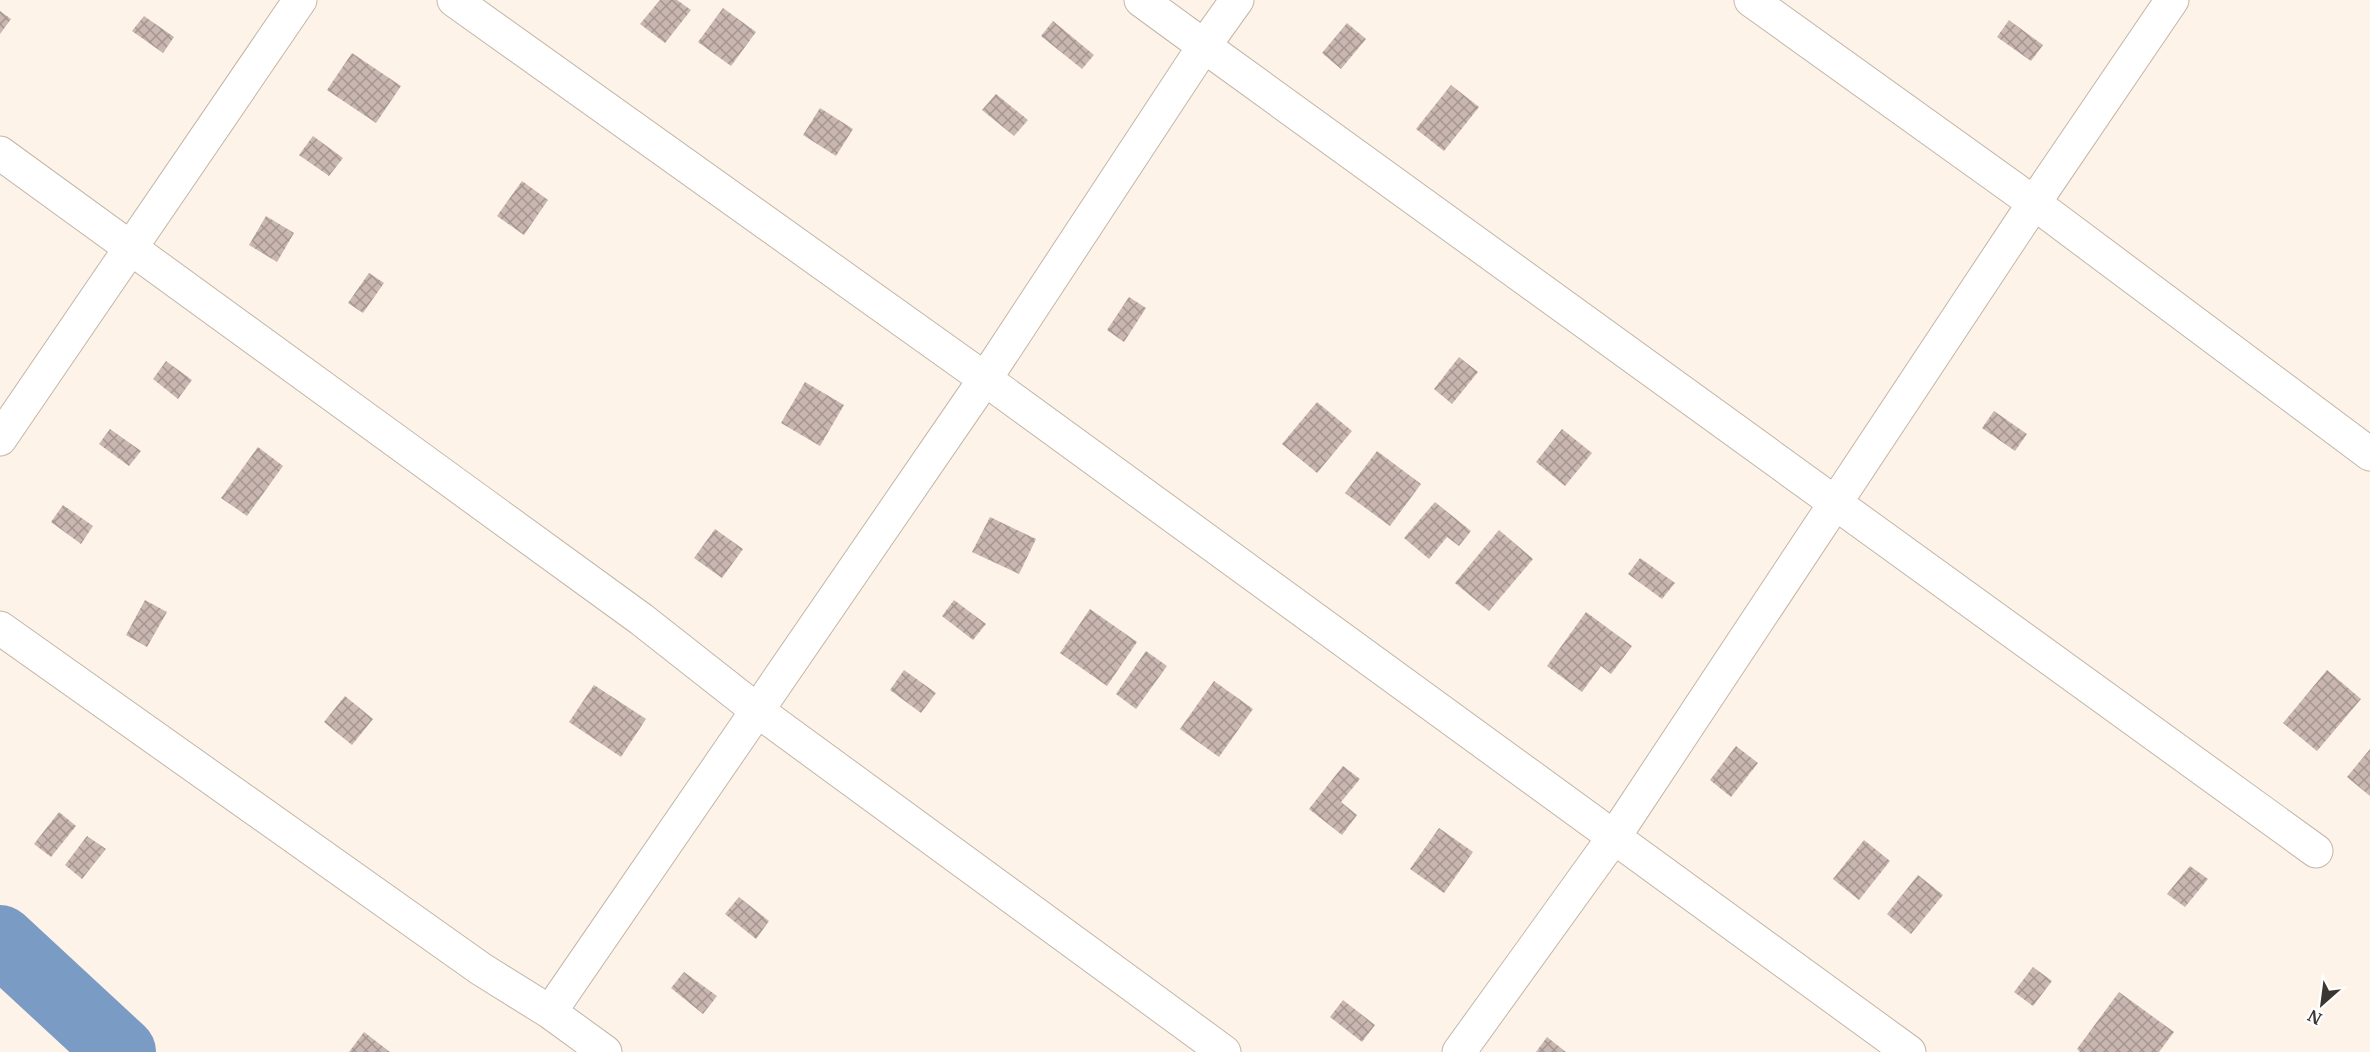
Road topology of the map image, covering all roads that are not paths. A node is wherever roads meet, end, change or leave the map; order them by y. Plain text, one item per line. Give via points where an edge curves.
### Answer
1 (300, 0) edge
2 (454, 0) edge
3 (1141, 0) edge
4 (1237, 0) edge
5 (1751, 0) edge
6 (2172, 0) edge
7 (1204, 46) junction
8 (0, 153) edge
9 (2034, 203) junction
10 (131, 248) junction
11 (985, 379) junction
12 (0, 439) edge
13 (2370, 454) edge
14 (1834, 503) junction
15 (0, 628) edge
16 (758, 711) junction
17 (1614, 837) junction
18 (2316, 851) dead end
19 (550, 1012) junction
20 (605, 1052) edge
21 (1224, 1052) edge
22 (1459, 1052) edge
23 (1909, 1052) edge

1 - 10 street
2 - 11 street
3 - 7 street
4 - 7 street
5 - 9 street
6 - 9 street
7 - 11 street
7 - 14 street
8 - 10 street
9 - 13 street
9 - 14 street
10 - 12 street
10 - 16 street via 641,619
11 - 16 street
11 - 17 street
14 - 17 street
14 - 18 street
15 - 19 street via 481,969
16 - 19 street
16 - 21 street
17 - 22 street
17 - 23 street
19 - 20 street

